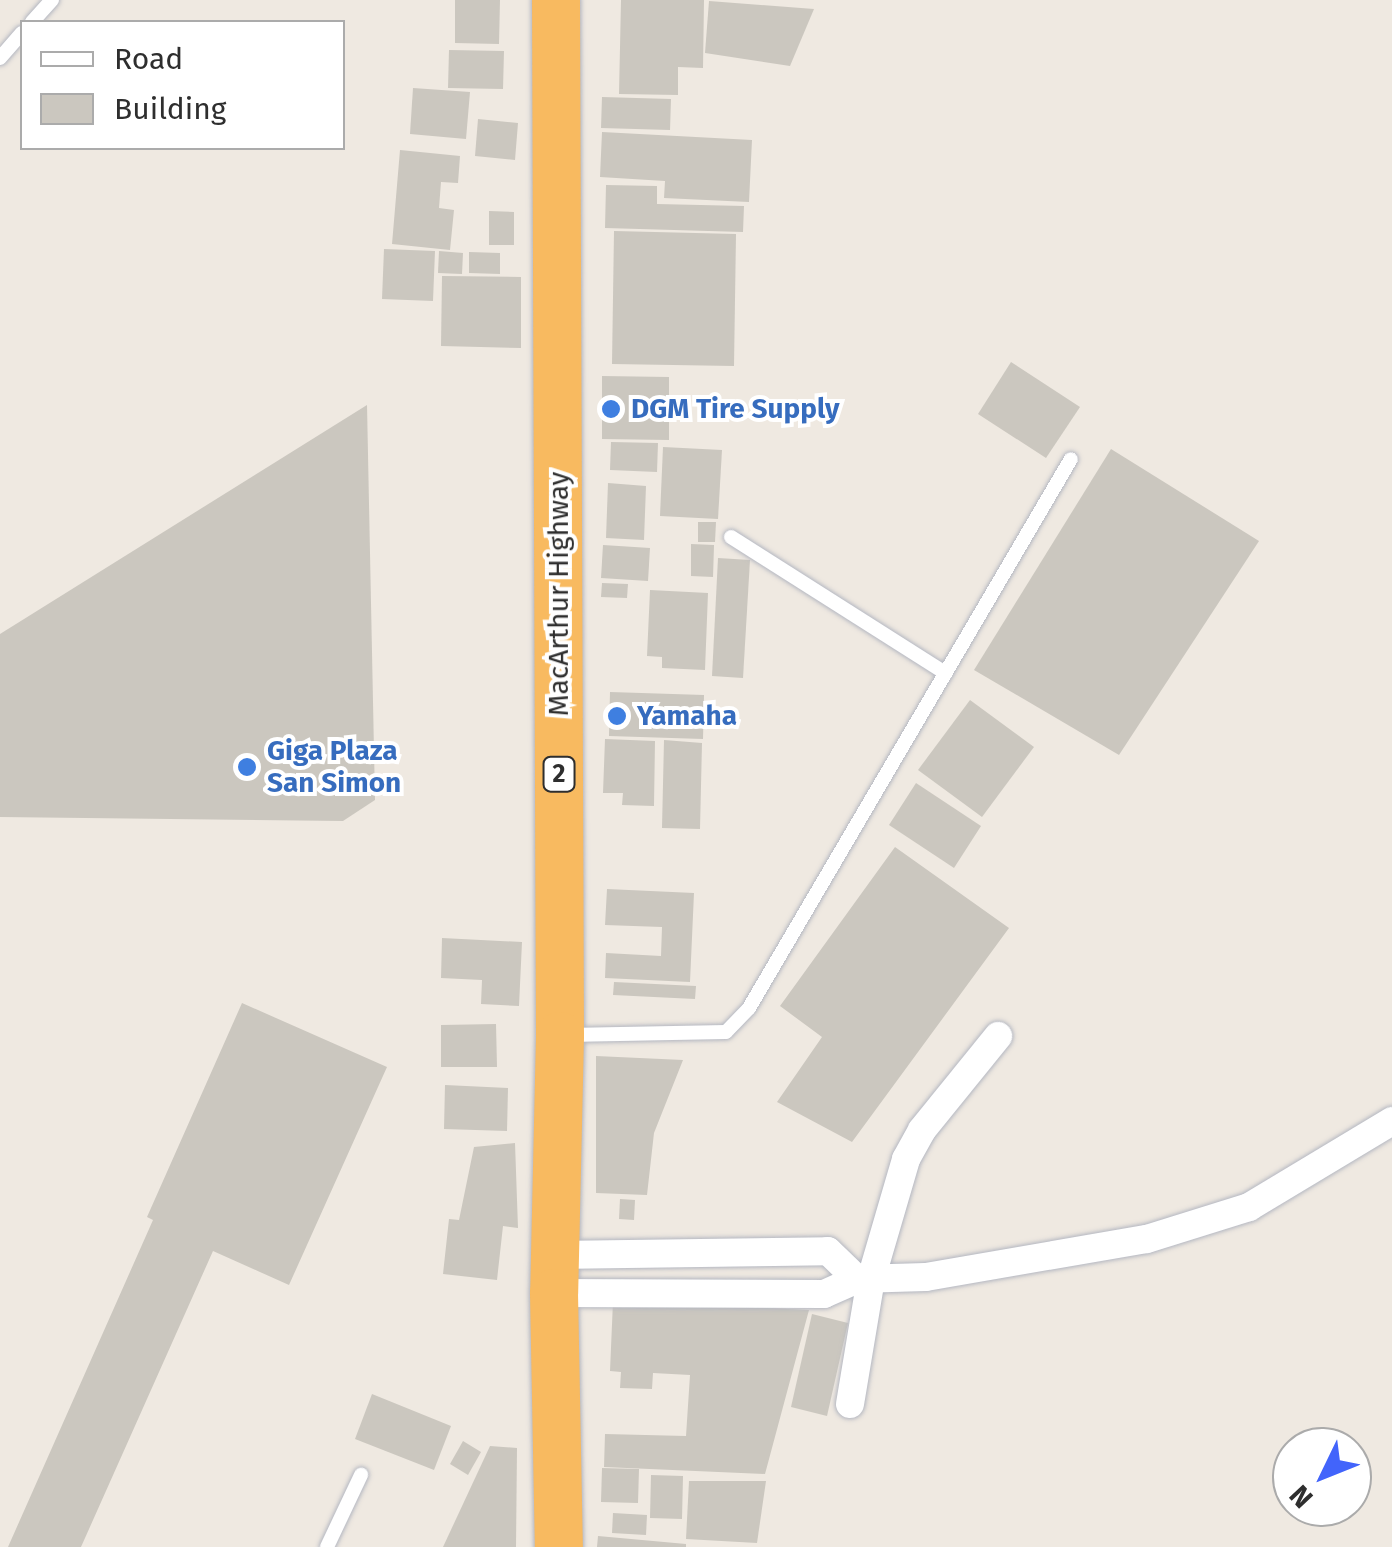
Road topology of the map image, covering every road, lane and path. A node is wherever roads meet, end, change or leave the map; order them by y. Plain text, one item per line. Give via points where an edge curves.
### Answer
1 (52, 0) edge
2 (556, 0) edge
3 (34, 20) edge
4 (20, 35) edge
5 (0, 58) edge
6 (1071, 459) dead end
7 (731, 537) dead end
8 (945, 674) junction
9 (560, 1036) junction
10 (998, 1036) dead end
11 (1392, 1121) edge
12 (750, 1252) junction
13 (680, 1253) junction
14 (554, 1274) junction
15 (864, 1279) junction
16 (682, 1294) junction
17 (748, 1294) junction
18 (850, 1404) dead end
19 (361, 1476) dead end
20 (328, 1547) edge
21 (558, 1547) edge

1 - 3 lane
2 - 9 highway, MacArthur Highway / 2
4 - 5 lane
6 - 8 lane
7 - 8 lane
8 - 9 lane via 749,1008 726,1032
9 - 14 highway, MacArthur Highway / 2
10 - 15 street via 906,1159
11 - 15 street via 1249,1206 1147,1239 926,1277
12 - 13 street
12 - 15 street via 828,1251
12 - 17 street
13 - 14 street
13 - 16 street
14 - 16 street
14 - 21 highway, MacArthur Highway / 2
15 - 17 street via 824,1294
15 - 18 street
16 - 17 street
19 - 20 lane

